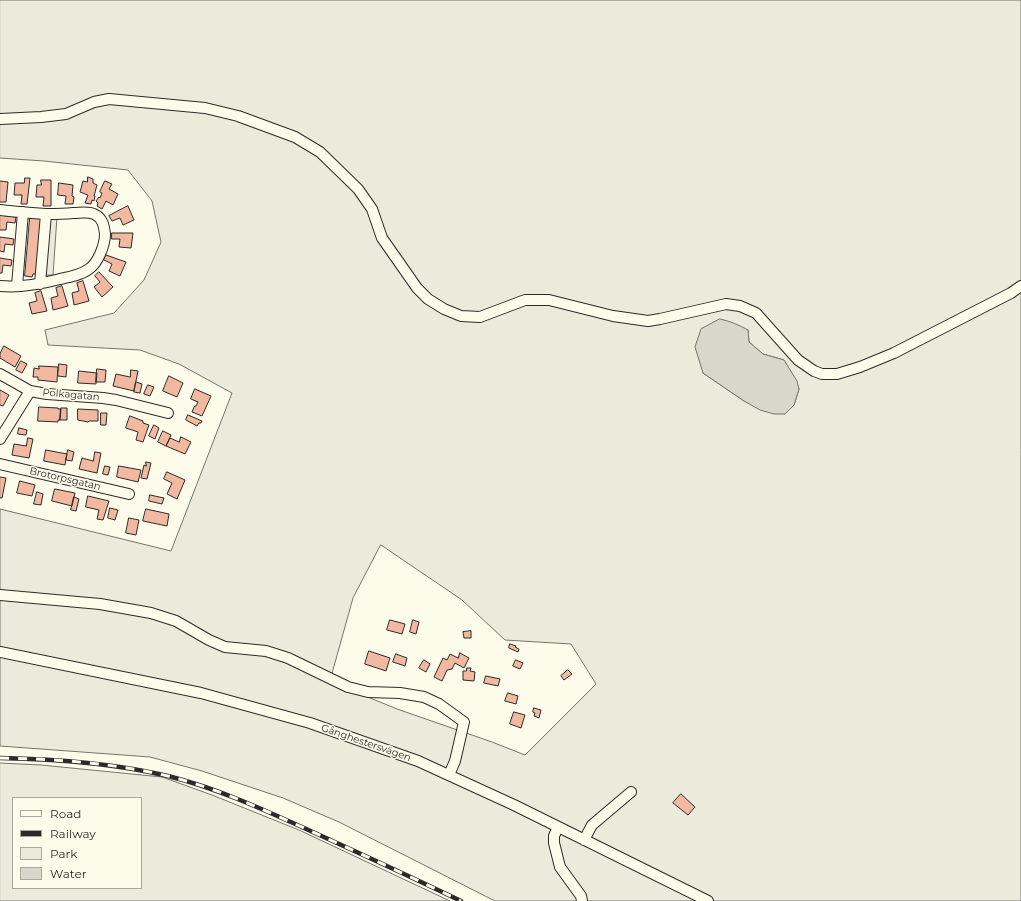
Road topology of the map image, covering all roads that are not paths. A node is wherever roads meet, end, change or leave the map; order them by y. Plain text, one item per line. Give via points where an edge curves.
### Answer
1 (0, 119) edge
2 (0, 210) edge
3 (23, 212) junction
4 (46, 214) junction
5 (40, 284) junction
6 (0, 286) edge
7 (18, 286) junction
8 (1021, 286) edge
9 (0, 374) edge
10 (30, 391) junction
11 (168, 413) dead end
12 (0, 439) edge
13 (0, 464) edge
14 (129, 494) dead end
15 (0, 595) edge
16 (0, 652) edge
17 (449, 775) junction
18 (631, 792) dead end
19 (558, 827) junction
20 (584, 840) junction
21 (582, 901) edge
22 (708, 901) edge

1 - 8 street via 66,114 94,102 109,99 205,108 238,116 295,137 320,152 358,189 372,209 382,238 417,288 428,299 461,316 480,317 525,300 549,300 613,316 648,321 726,304 740,306 756,313 798,360 822,374 837,374 894,353
2 - 3 street
3 - 4 street
3 - 7 street
4 - 5 street
4 - 5 street via 94,214 103,222 105,236 99,256 90,269
5 - 7 street
6 - 7 street
9 - 10 street
10 - 11 street, Polkagatan via 116,400
10 - 12 street, Polkagatan
13 - 14 street, Brotorpsgatan
15 - 17 street via 100,604 151,613 176,621 225,647 266,651 288,658 348,687 368,692 424,697 439,704 464,722
16 - 17 street, Gånghestersvägen via 201,693 310,723 418,761
17 - 19 street, Gånghestersvägen
18 - 20 street via 592,825
19 - 20 street, Gånghestersvägen
19 - 21 street via 554,843 560,867
20 - 22 street, Gånghestersvägen

